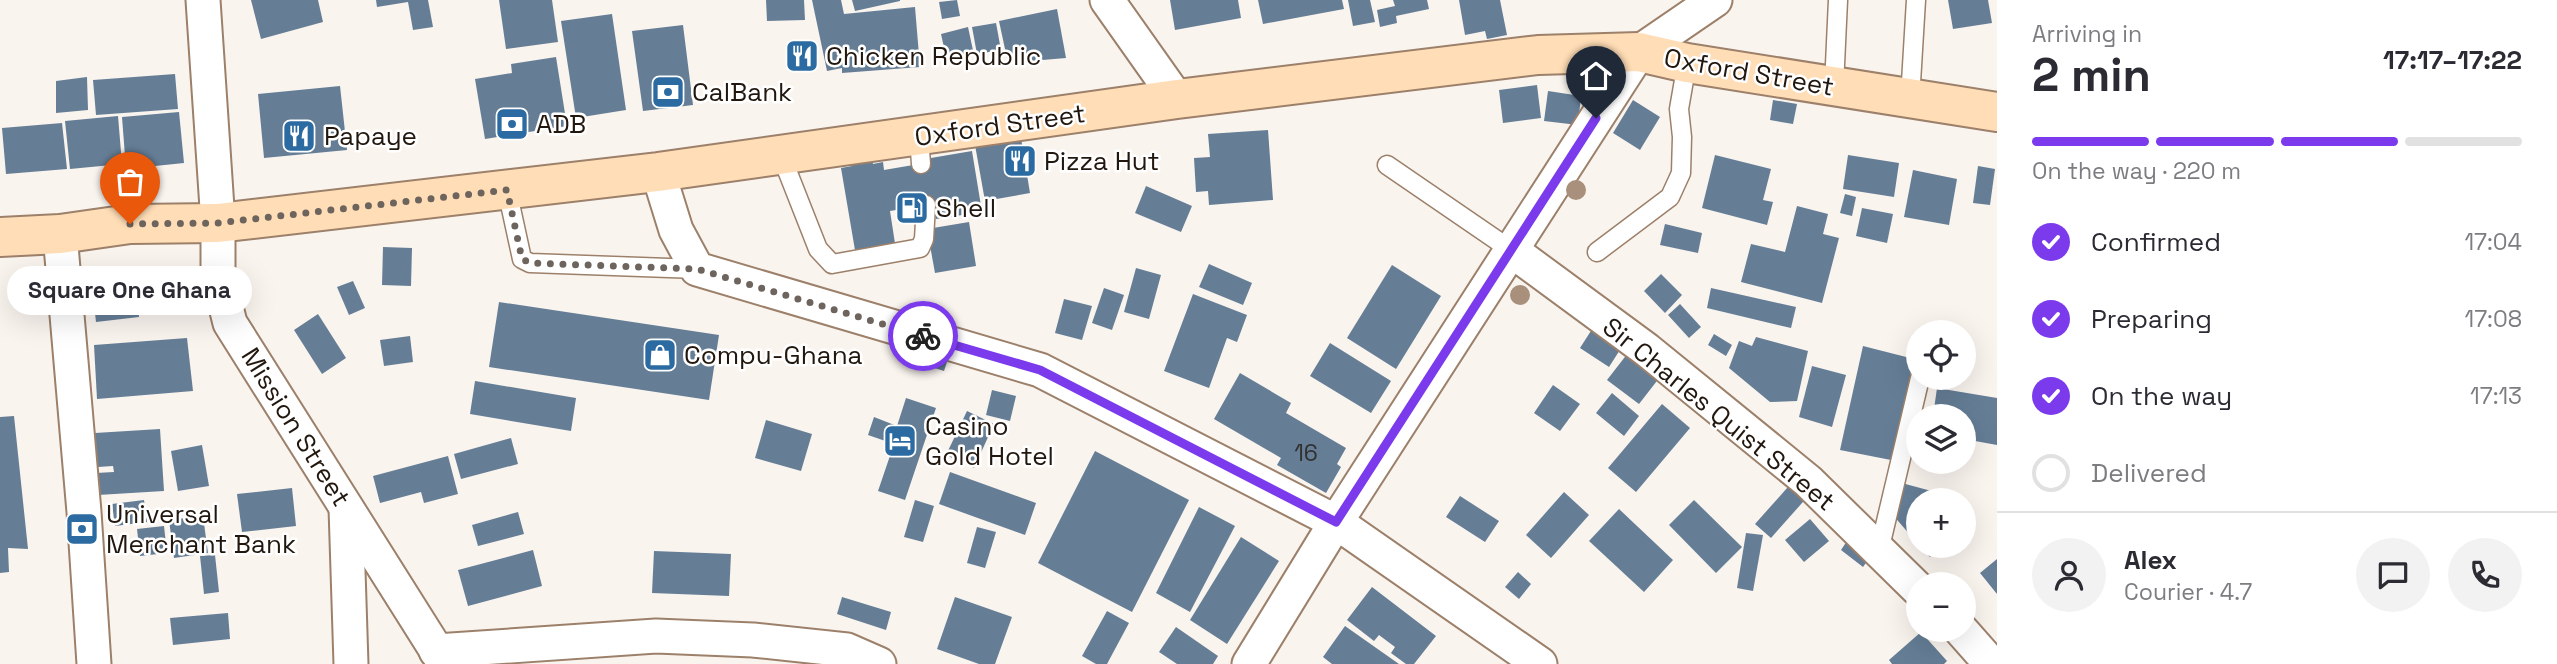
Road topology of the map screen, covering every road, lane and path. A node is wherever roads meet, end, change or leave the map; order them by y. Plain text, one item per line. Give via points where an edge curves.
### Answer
1 (203, 0) edge
2 (1107, 0) edge
3 (1715, 0) edge
4 (1838, 0) edge
5 (1916, 0) edge
6 (1639, 52) junction
7 (1686, 63) junction
8 (1834, 86) junction
9 (1177, 99) junction
10 (1910, 99) junction
11 (1997, 112) edge
12 (781, 155) junction
13 (1387, 165) dead end
14 (658, 172) junction
15 (507, 190) junction
16 (926, 205) dead end
17 (218, 223) junction
18 (60, 234) junction
19 (0, 237) edge
20 (1511, 250) junction
21 (1597, 252) dead end
22 (697, 269) junction
23 (1917, 390) edge
24 (346, 505) junction
25 (1336, 522) junction
26 (1879, 551) junction
27 (1906, 577) edge
28 (1972, 642) edge
29 (441, 657) edge
30 (94, 664) edge
31 (351, 664) edge
32 (879, 664) edge
33 (1249, 664) edge
34 (1540, 664) edge
35 (1992, 664) edge

1 - 17 street, Mission Street
2 - 9 street
3 - 6 street
4 - 8 lane
5 - 10 lane
6 - 7 main road, Oxford Street
6 - 9 main road, Oxford Street via 1538,55
6 - 20 street
7 - 8 main road, Oxford Street
7 - 21 lane via 1679,109 1681,173 1670,197
8 - 10 main road, Oxford Street
9 - 12 main road, Oxford Street via 920,150
10 - 11 main road, Oxford Street
12 - 14 main road, Oxford Street
12 - 16 lane via 818,248 832,264 920,248
13 - 20 lane
14 - 15 main road, Oxford Street
14 - 22 street via 676,230
15 - 17 main road, Oxford Street
15 - 22 lane via 518,249 530,263
17 - 18 main road, Oxford Street via 130,224
17 - 24 street, Mission Street via 218,275 230,323
18 - 19 main road, Oxford Street
18 - 30 street
20 - 25 street
20 - 26 street, Sir Charles Quist Street via 1647,350 1808,481
22 - 25 street via 1040,370
23 - 26 lane
24 - 29 street, Mission Street
24 - 31 street
25 - 33 street
25 - 34 street
26 - 27 street, Sir Charles Quist Street
28 - 35 street
29 - 32 street via 656,636 847,650

